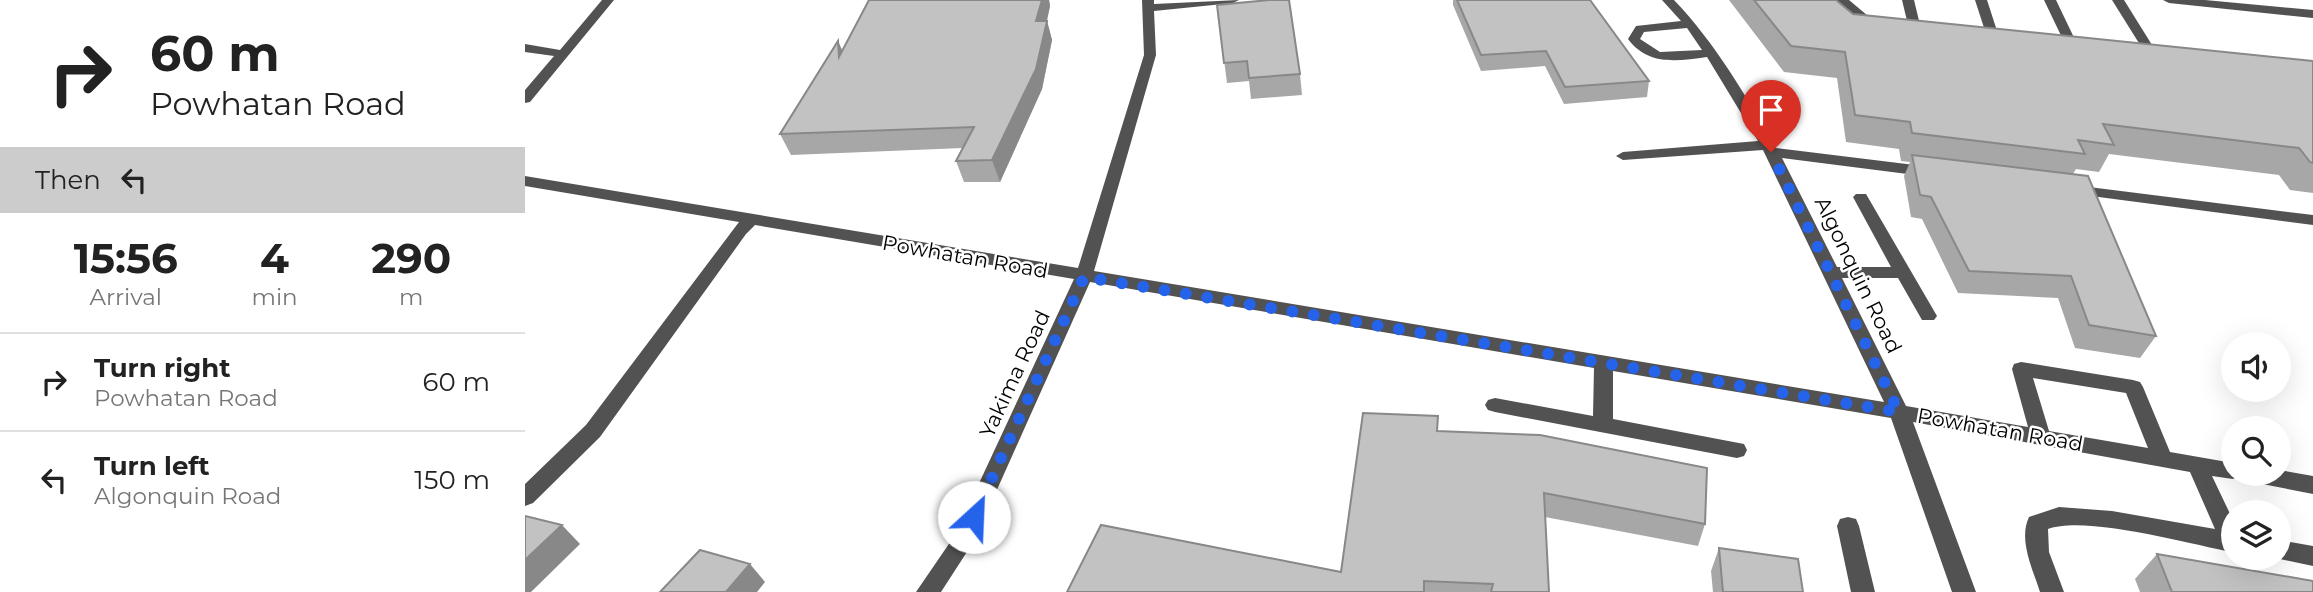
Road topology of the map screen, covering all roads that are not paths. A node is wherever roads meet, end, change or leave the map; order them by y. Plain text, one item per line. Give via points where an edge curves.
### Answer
1 (606, 0) edge
2 (1233, 0) edge
3 (1668, 0) edge
4 (1842, 0) edge
5 (1907, 0) edge
6 (1981, 0) edge
7 (2050, 0) edge
8 (2118, 0) edge
9 (2169, 0) edge
10 (1149, 4) edge
11 (2313, 14) edge
12 (1690, 24) junction
13 (1993, 37) edge
14 (2072, 46) edge
15 (525, 48) edge
16 (1710, 53) junction
17 (2151, 53) edge
18 (563, 54) junction
19 (525, 99) edge
20 (1769, 148) junction
21 (1623, 156) dead end
22 (1941, 173) edge
23 (525, 181) edge
24 (2051, 187) edge
25 (1861, 197) dead end
26 (751, 220) junction
27 (2313, 220) edge
28 (1831, 272) junction
29 (1903, 272) junction
30 (1084, 277) junction
31 (1928, 316) dead end
32 (1604, 363) junction
33 (1495, 405) dead end
34 (1899, 412) junction
35 (1603, 425) junction
36 (2041, 437) junction
37 (1737, 450) dead end
38 (2162, 458) junction
39 (2197, 465) junction
40 (2221, 469) edge
41 (2291, 481) edge
42 (2313, 485) edge
43 (525, 497) edge
44 (2221, 518) edge
45 (1848, 526) dead end
46 (2221, 540) edge
47 (2291, 552) edge
48 (2313, 556) edge
49 (928, 592) edge
50 (1863, 592) edge
51 (1964, 592) edge
52 (2052, 592) edge

1 - 18 street
2 - 10 street
3 - 12 street, Algonquin Road
4 - 5 street via 1871,24 1910,28
6 - 13 street
7 - 14 street
8 - 17 street
9 - 11 street
10 - 30 street, Yakima Road via 1150,55
12 - 16 street, Algonquin Road
12 - 16 street via 1640,29 1634,39 1640,49 1658,57
15 - 18 street
16 - 20 street, Algonquin Road
18 - 19 street
20 - 21 street
20 - 22 street
20 - 28 street, Algonquin Road
23 - 26 street, Powhatan Road
24 - 27 street
25 - 29 street
26 - 30 street, Powhatan Road
26 - 43 street via 593,431
28 - 29 street
28 - 34 street, Algonquin Road
29 - 31 street
30 - 32 street, Powhatan Road
30 - 49 street, Yakima Road via 963,541
32 - 34 street, Powhatan Road
32 - 35 street
33 - 35 street
34 - 36 street, Powhatan Road
34 - 51 street, Algonquin Road
35 - 37 street
36 - 38 street, Powhatan Road
36 - 38 street via 2021,369 2133,387
38 - 39 street, Powhatan Road
39 - 40 street, Powhatan Road
39 - 44 street
41 - 42 street
45 - 50 street
46 - 52 street via 2112,520 2059,516 2037,524 2038,552
47 - 48 street

